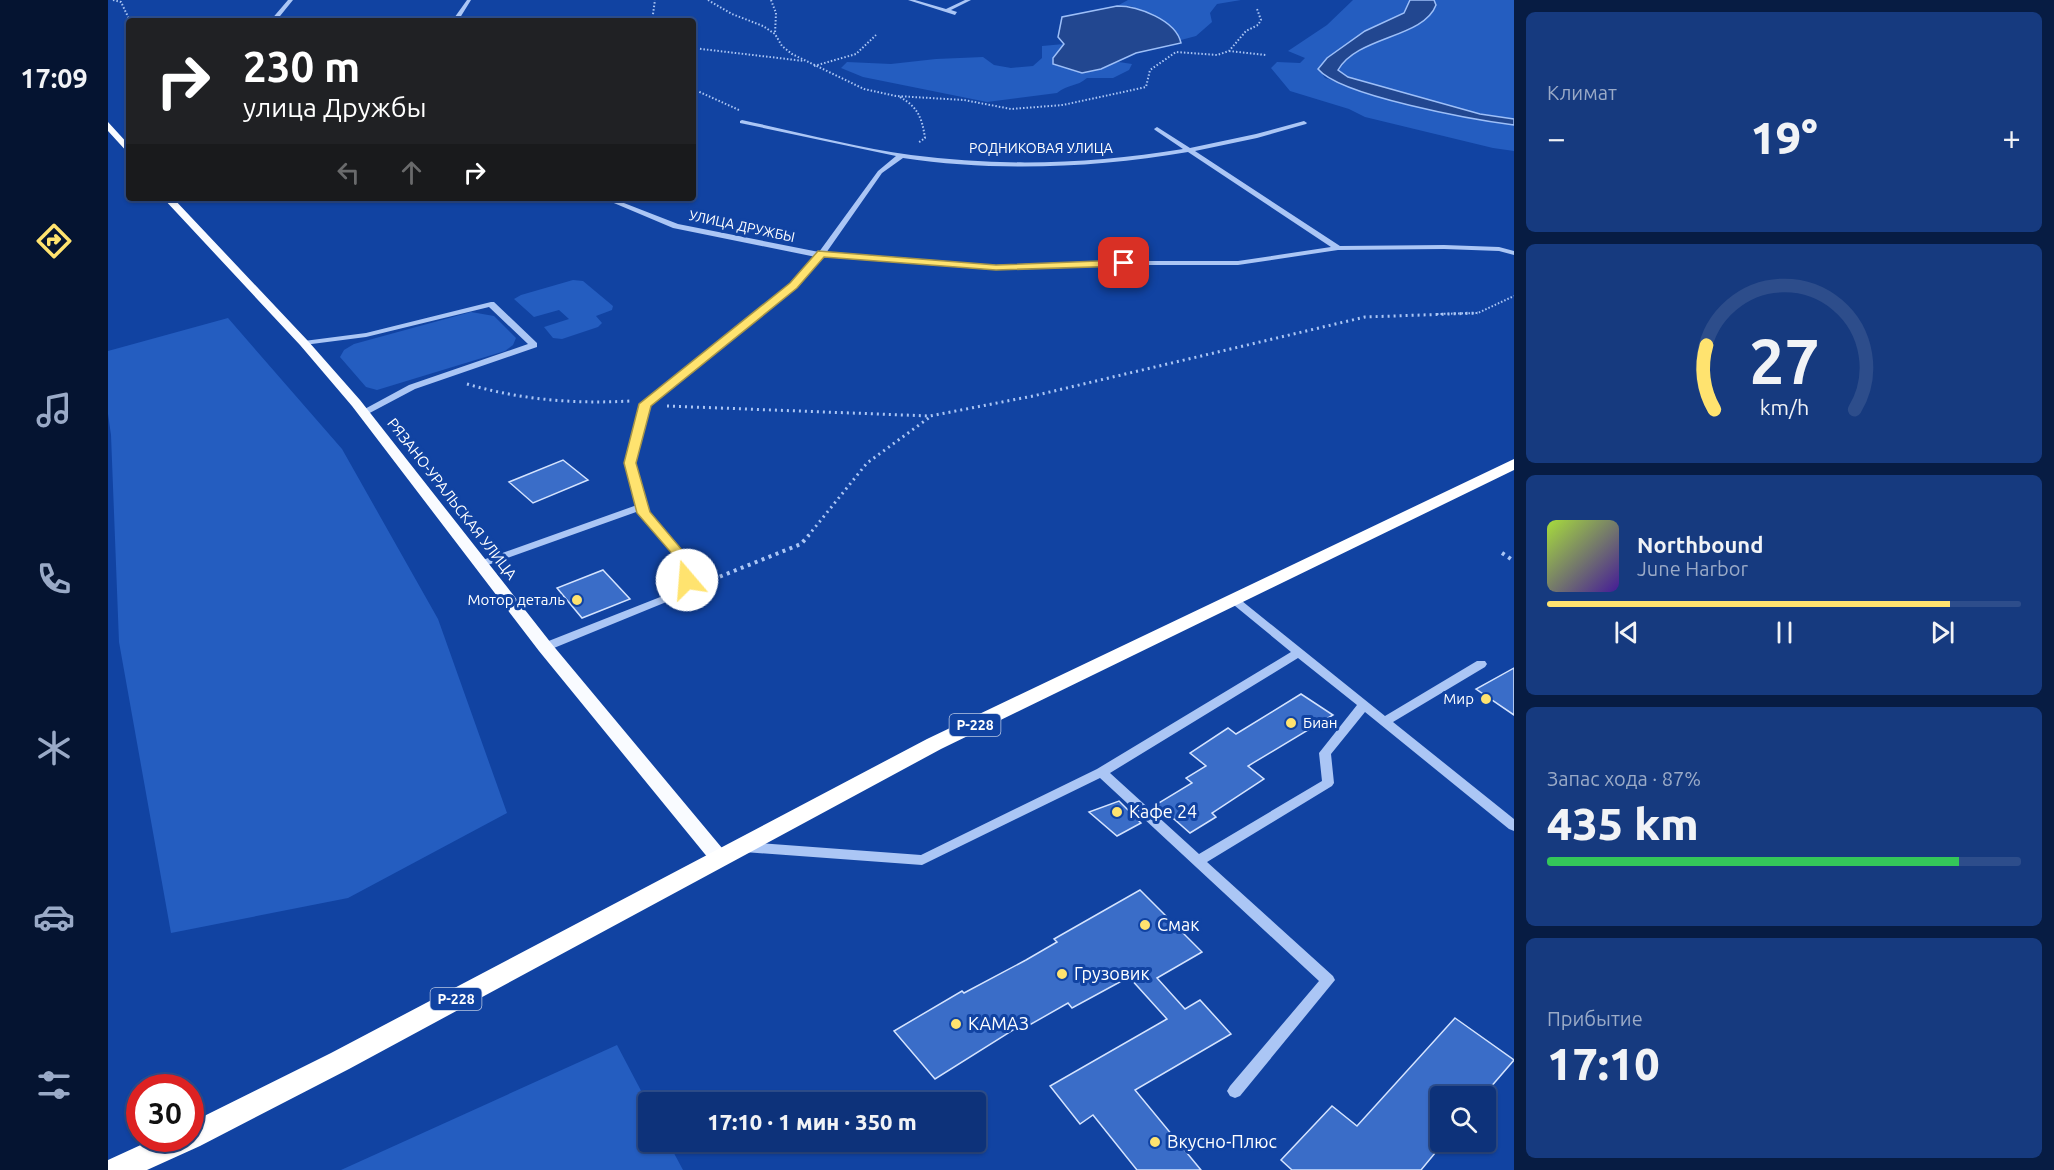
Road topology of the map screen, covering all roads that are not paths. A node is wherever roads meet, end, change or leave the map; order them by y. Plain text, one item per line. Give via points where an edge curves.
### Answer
1 (291, 0) edge
2 (469, 0) edge
3 (911, 0) edge
4 (969, 0) edge
5 (945, 11) junction
6 (955, 13) dead end
7 (276, 18) edge
8 (457, 18) edge
9 (742, 122) dead end
10 (1304, 123) dead end
11 (108, 125) edge
12 (1157, 129) dead end
13 (126, 147) edge
14 (1190, 151) junction
15 (902, 155) junction
16 (171, 201) edge
17 (613, 201) edge
18 (1338, 248) junction
19 (822, 254) junction
20 (1514, 254) edge
21 (304, 343) junction
22 (364, 413) junction
23 (1514, 464) edge
24 (642, 507) junction
25 (481, 564) junction
26 (1233, 599) junction
27 (545, 647) junction
28 (1299, 652) junction
29 (1481, 664) dead end
30 (1364, 705) junction
31 (1385, 722) junction
32 (1101, 772) junction
33 (1514, 826) edge
34 (730, 853) junction
35 (1198, 861) junction
36 (1235, 1091) dead end
37 (204, 1130) edge
38 (158, 1152) edge
39 (117, 1170) edge

1 - 7 street
2 - 8 street
3 - 5 street
4 - 5 street
5 - 6 street
9 - 15 street, РОДНИКОВАЯ УЛИЦА
10 - 14 street, РОДНИКОВАЯ УЛИЦА
11 - 13 main road
12 - 14 street
14 - 15 street, РОДНИКОВАЯ УЛИЦА via 1080,162 998,163
14 - 18 street
15 - 19 street via 880,172
16 - 21 main road, РЯЗАНО-УРАЛЬСКАЯ УЛИЦА
17 - 19 street, УЛИЦА ДРУЖБЫ via 676,226
18 - 19 street, УЛИЦА ДРУЖБЫ via 1238,263 996,267
18 - 20 street, УЛИЦА ДРУЖБЫ via 1444,247 1499,249
19 - 24 street via 794,286 645,404 630,463
21 - 22 main road, РЯЗАНО-УРАЛЬСКАЯ УЛИЦА
21 - 22 street via 366,335 491,304 534,345 412,387
22 - 25 main road, РЯЗАНО-УРАЛЬСКАЯ УЛИЦА
23 - 26 highway, Р-228
24 - 25 street
24 - 27 street via 681,557 687,580 677,594
25 - 27 main road, РЯЗАНО-УРАЛЬСКАЯ УЛИЦА
26 - 28 street
26 - 34 highway, Р-228 via 934,744
27 - 34 main road, РЯЗАНО-УРАЛЬСКАЯ УЛИЦА
28 - 30 street
28 - 32 street
29 - 31 street
30 - 31 street
30 - 35 street via 1325,753 1328,783
31 - 33 street
32 - 34 street via 922,860
32 - 35 street
34 - 37 highway, Р-228
35 - 36 street via 1328,980
38 - 39 highway, Р-228

